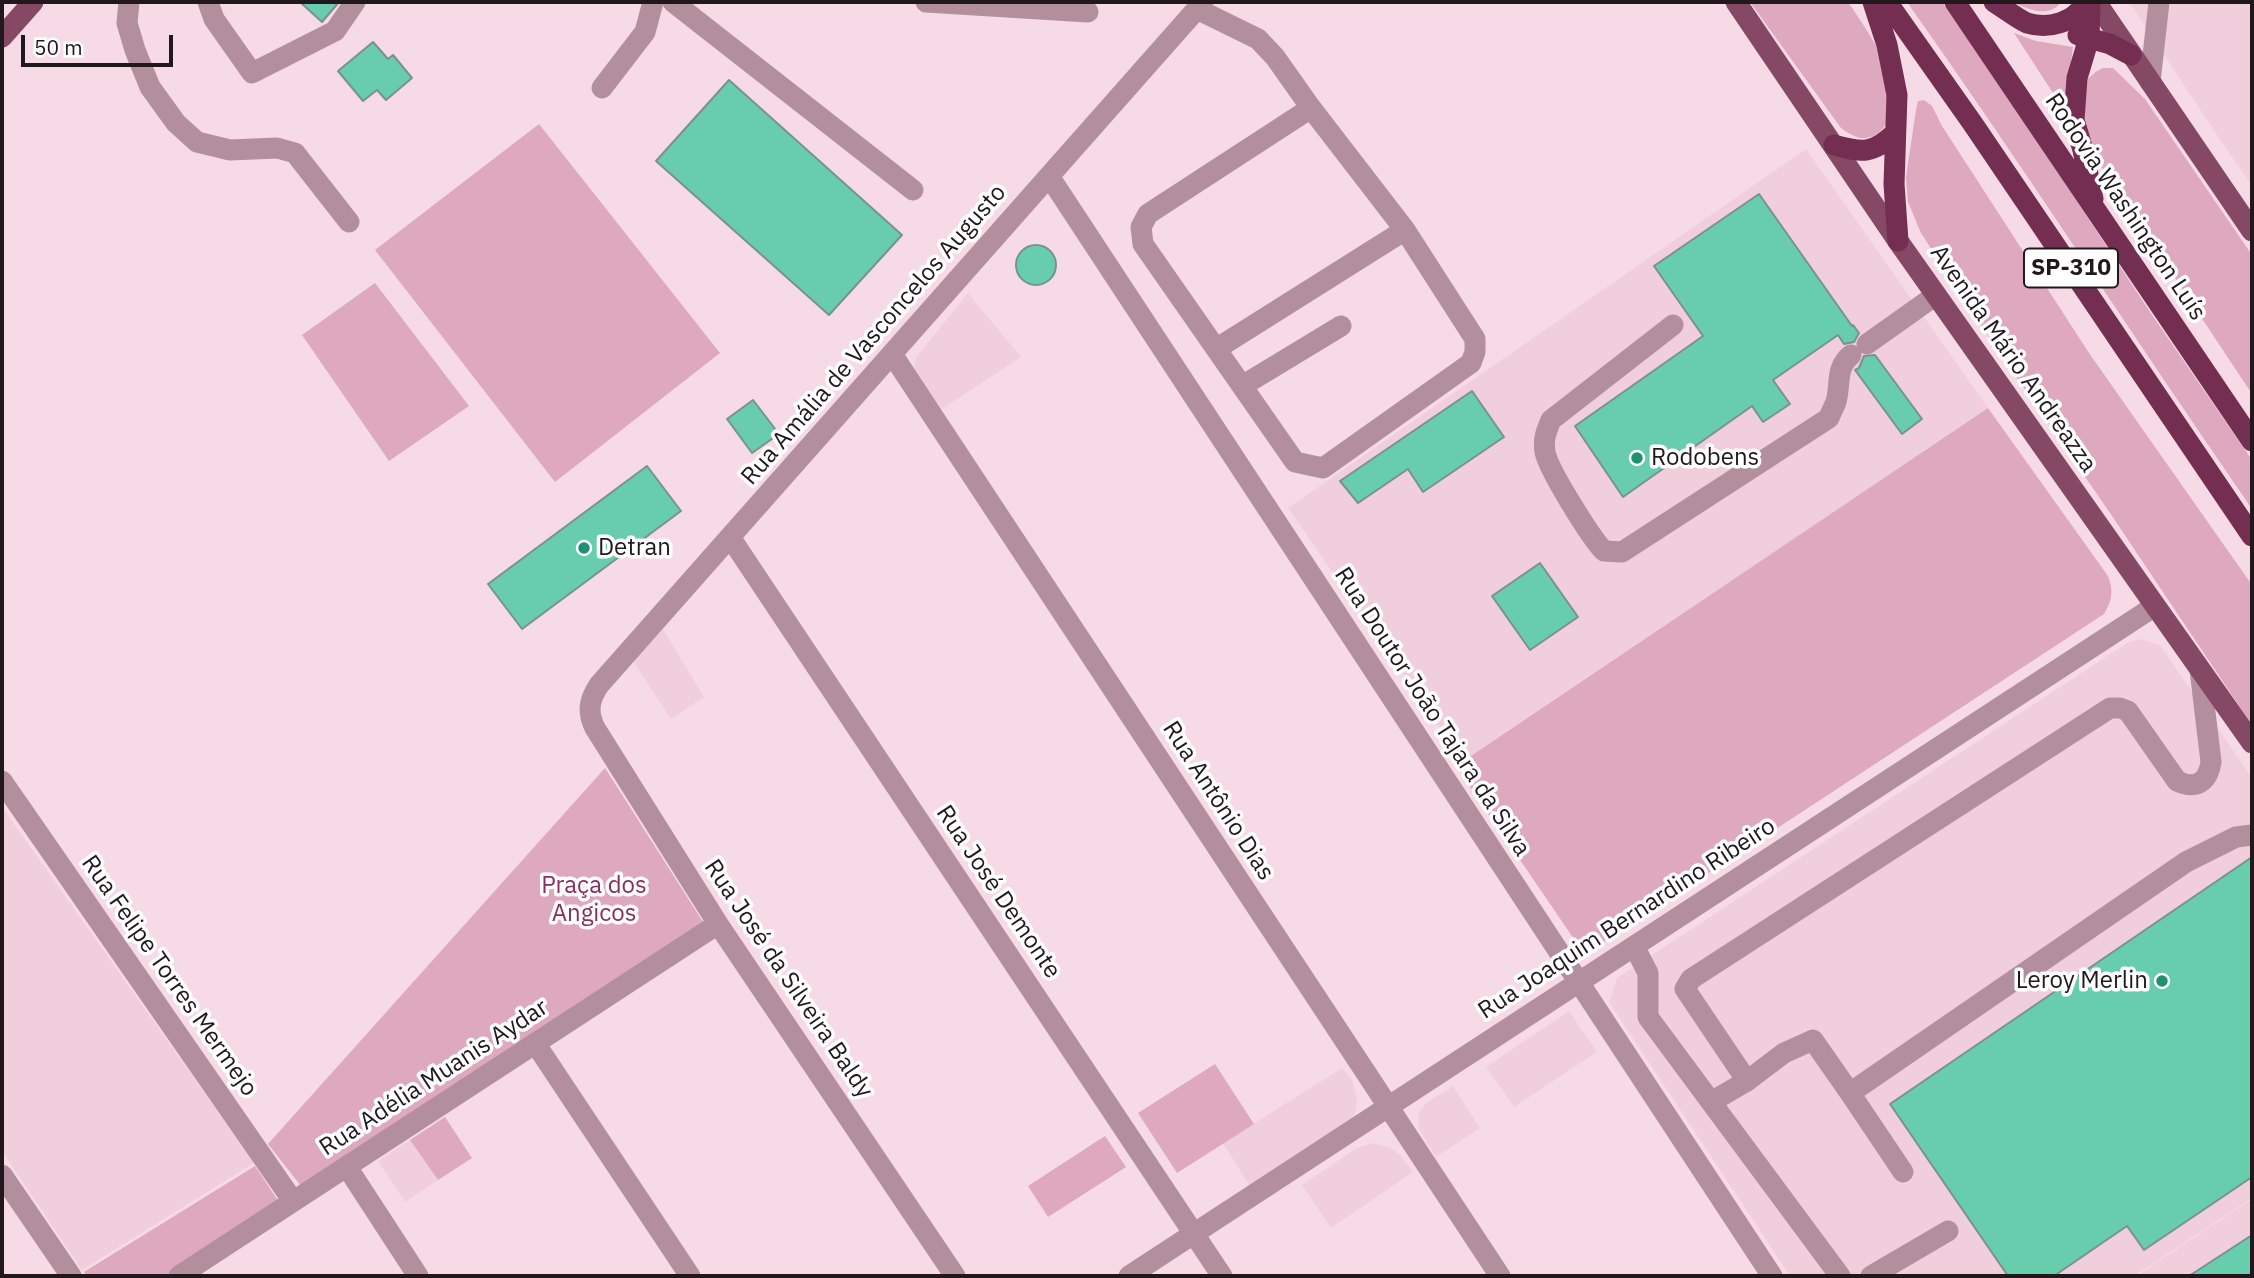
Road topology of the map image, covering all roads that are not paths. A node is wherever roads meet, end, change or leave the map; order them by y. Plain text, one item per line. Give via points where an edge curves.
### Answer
1 (33, 2) edge
2 (129, 2) edge
3 (208, 2) edge
4 (355, 2) edge
5 (653, 2) edge
6 (704, 2) edge
7 (926, 2) edge
8 (1736, 2) edge
9 (1874, 2) edge
10 (1887, 2) edge
11 (1955, 2) edge
12 (1994, 2) edge
13 (2088, 2) edge
14 (2096, 2) edge
15 (2159, 2) edge
16 (678, 5) edge
17 (1200, 5) edge
18 (1088, 12) dead end
19 (2044, 26) junction
20 (2, 37) edge
21 (2089, 38) junction
22 (2131, 55) junction
23 (2150, 82) junction
24 (602, 89) dead end
25 (1311, 108) junction
26 (1895, 133) junction
27 (1834, 145) junction
28 (1049, 176) junction
29 (913, 190) dead end
30 (2095, 208) junction
31 (349, 222) dead end
32 (1405, 230) junction
33 (2252, 231) edge
34 (1898, 241) junction
35 (1936, 295) junction
36 (1673, 325) dead end
37 (1341, 326) dead end
38 (1216, 349) junction
39 (892, 354) junction
40 (1242, 386) junction
41 (2252, 441) edge
42 (2252, 536) edge
43 (730, 537) junction
44 (2155, 606) junction
45 (2200, 670) junction
46 (589, 706) joint
47 (2252, 743) edge
48 (2, 781) edge
49 (2252, 835) edge
50 (718, 924) junction
51 (1634, 946) junction
52 (1578, 983) junction
53 (535, 1043) junction
54 (1747, 1081) junction
55 (1850, 1093) junction
56 (1711, 1102) junction
57 (1388, 1107) junction
58 (346, 1167) junction
59 (1903, 1172) dead end
60 (2, 1175) edge
61 (293, 1201) junction
62 (1948, 1231) dead end
63 (1194, 1234) junction
64 (71, 1276) edge
65 (179, 1276) edge
66 (418, 1276) edge
67 (690, 1276) edge
68 (955, 1276) edge
69 (1129, 1276) edge
70 (1222, 1276) edge
71 (1500, 1276) edge
72 (1772, 1276) edge
73 (1840, 1276) edge
74 (1871, 1276) edge

1 - 20 main road
2 - 31 street via 127,23 135,50 150,87 176,123 197,142 230,150 277,148 295,153
3 - 4 street via 214,19 252,73 335,30
5 - 24 street via 645,32
6 - 16 street
7 - 18 street
8 - 27 main road, Avenida Mário Andreazza
9 - 26 highway via 1897,95
10 - 42 highway, SP-310
11 - 30 highway, Rodovia Washington Luís / SP-310
12 - 19 highway via 2026,22
13 - 19 highway via 2067,21
13 - 21 highway
14 - 22 main road
15 - 23 street
16 - 29 street
17 - 25 street via 1258,39
17 - 28 street, Rua Amália de Vasconcelos Augusto
19 - 21 highway
21 - 22 highway
21 - 30 highway via 2077,78 2074,120
22 - 23 main road
23 - 33 main road
25 - 32 street
25 - 38 street via 1148,214 1141,227 1143,244
26 - 27 highway via 1880,147 1859,152
26 - 34 highway
27 - 34 main road, Avenida Mário Andreazza
28 - 39 street, Rua Amália de Vasconcelos Augusto
28 - 52 street, Rua Doutor João Tajara da Silva
30 - 41 highway, Rodovia Washington Luís / SP-310
32 - 38 street
32 - 40 street via 1475,339 1471,363 1323,468 1295,462
34 - 35 main road, Avenida Mário Andreazza
35 - 36 street via 1844,361 1829,418 1622,552 1604,551 1591,538 1545,456 1544,435 1551,420
35 - 44 main road, Avenida Mário Andreazza
37 - 40 street
38 - 40 street
39 - 43 street, Rua Amália de Vasconcelos Augusto
39 - 57 street, Rua Antônio Dias
43 - 46 street, Rua Amália de Vasconcelos Augusto via 599,685
43 - 63 street, Rua José Demonte
44 - 45 main road, Avenida Mário Andreazza
44 - 51 street, Rua Joaquim Bernardino Ribeiro
45 - 47 main road, Avenida Mário Andreazza
45 - 54 street via 2211,762 2204,781 2195,785 2177,781 2128,711 2110,708 1691,979 1685,989 1688,995
46 - 50 street, Rua José da Silveira Baldy via 595,728
48 - 61 street, Rua Felipe Torres Mermejo
49 - 55 street via 2236,837 2186,862
50 - 53 street, Rua Adélia Muanis Aydar
50 - 68 street, Rua José da Silveira Baldy
51 - 52 street, Rua Joaquim Bernardino Ribeiro
51 - 56 street via 1648,973 1648,1017
52 - 57 street, Rua Joaquim Bernardino Ribeiro
52 - 72 street, Rua Doutor João Tajara da Silva
53 - 58 street, Rua Adélia Muanis Aydar
53 - 67 street
54 - 55 street via 1784,1053 1813,1040
54 - 56 street
55 - 59 street
56 - 73 street
57 - 63 street, Rua Joaquim Bernardino Ribeiro
57 - 71 street, Rua Antônio Dias
58 - 61 street, Rua Adélia Muanis Aydar
58 - 66 street
60 - 64 street
61 - 65 street, Rua Adélia Muanis Aydar
62 - 74 street
63 - 69 street, Rua Joaquim Bernardino Ribeiro
63 - 70 street, Rua José Demonte

